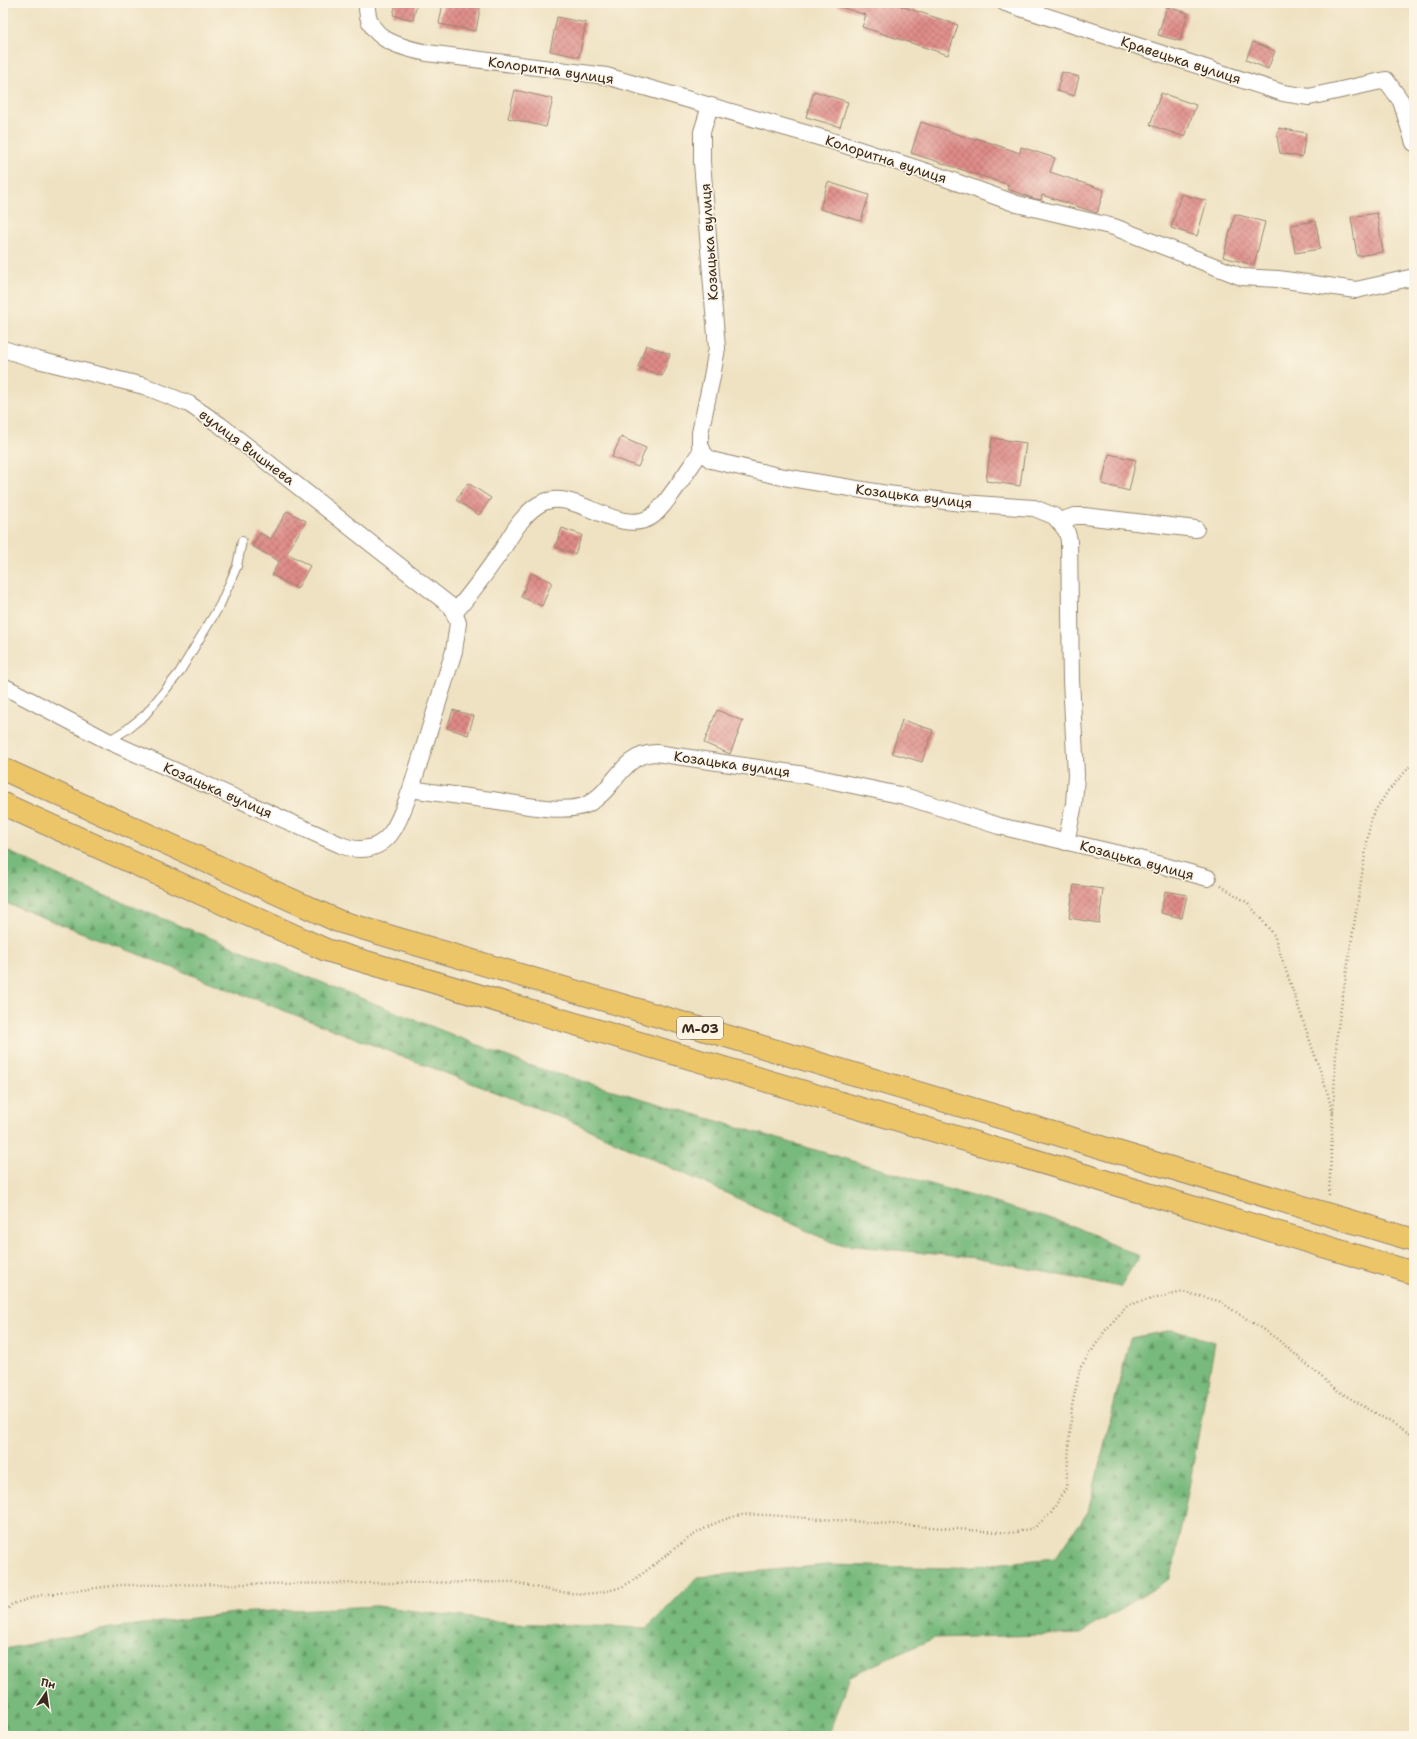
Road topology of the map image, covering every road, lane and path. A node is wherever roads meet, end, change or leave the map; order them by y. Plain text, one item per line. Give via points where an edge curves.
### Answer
1 (1005, 3) edge
2 (367, 9) edge
3 (710, 106) junction
4 (1414, 143) edge
5 (1414, 277) edge
6 (3, 349) edge
7 (702, 450) junction
8 (1059, 521) junction
9 (1196, 529) dead end
10 (242, 541) dead end
11 (454, 613) junction
12 (3, 686) edge
13 (108, 741) junction
14 (1414, 762) edge
15 (3, 769) edge
16 (411, 789) junction
17 (3, 804) edge
18 (1066, 842) junction
19 (1208, 878) joint
20 (1333, 1114) junction
21 (1329, 1215) junction
22 (1414, 1240) edge
23 (1414, 1273) edge
24 (1414, 1436) edge
25 (3, 1614) edge

1 - 4 street, Кравецька вулиця via 1283,94 1309,97 1386,80 1401,101
2 - 3 street, Колоритна вулиця via 375,30 401,48 606,76
3 - 5 street, Колоритна вулиця via 844,145 1017,204 1114,227 1242,277 1278,279 1356,290
3 - 7 street, Козацька вулиця via 702,132 702,162 717,348 700,433
6 - 11 street, вулиця Вишнева via 144,386 189,404 220,425 425,584 452,607
7 - 8 street, Козацька вулиця via 711,460 778,476 886,494 1034,508 1054,516
7 - 11 street via 660,509 651,517 640,521 628,522 570,501 556,500 539,504 525,516 472,592
8 - 9 street via 1084,516
8 - 18 street, Козацька вулиця via 1066,530 1069,540 1071,680 1076,775 1074,804
10 - 13 lane via 237,566 220,606 179,673 146,714
11 - 16 street, Козацька вулиця via 458,623 454,651
12 - 13 street, Козацька вулиця
13 - 16 street, Козацька вулиця via 341,845 359,849 377,846 390,837
14 - 20 path via 1388,791 1371,817 1337,1033
15 - 21 highway, М-03 via 338,921
16 - 18 street, Козацька вулиця via 546,808 575,808 588,804 605,792 634,759 656,753 805,775 896,795 999,826
17 - 23 highway, М-03 via 326,950
18 - 19 street, Козацька вулиця
19 - 20 path via 1248,903 1274,935
20 - 21 path
21 - 22 highway, М-03
24 - 25 path via 1338,1391 1276,1338 1219,1301 1182,1292 1127,1306 1105,1331 1080,1368 1072,1406 1066,1488 1051,1513 1034,1528 1011,1533 742,1515 717,1522 694,1534 647,1571 620,1588 592,1594 563,1593 513,1582 120,1585 42,1595 12,1604

